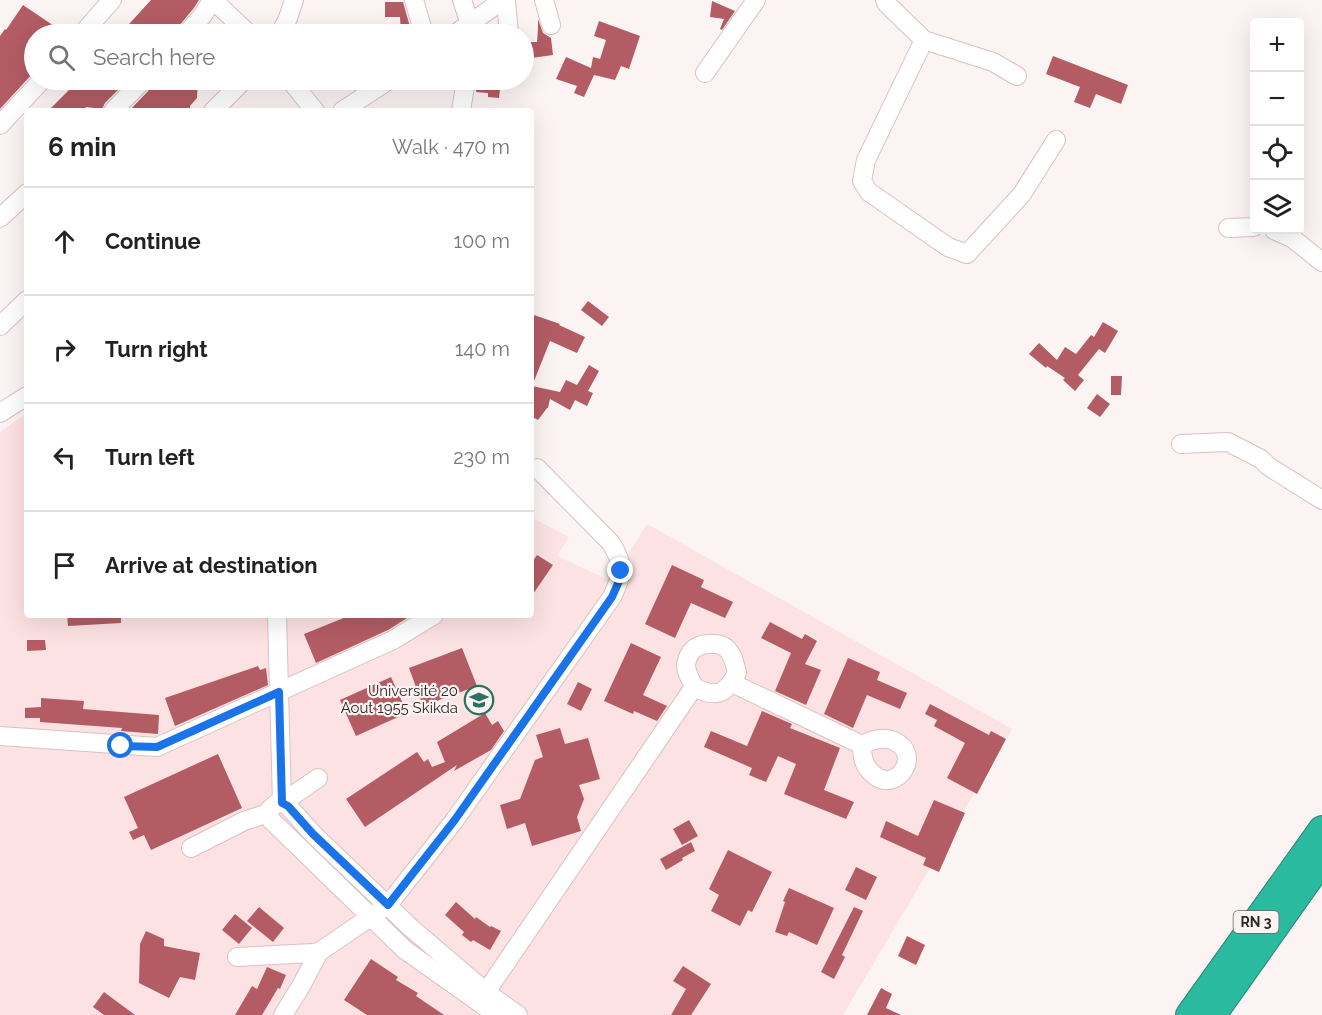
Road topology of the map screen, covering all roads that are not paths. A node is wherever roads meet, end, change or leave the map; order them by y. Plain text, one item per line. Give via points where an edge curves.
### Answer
1 (112, 0) edge
2 (212, 0) edge
3 (294, 0) edge
4 (414, 0) edge
5 (462, 0) edge
6 (504, 0) edge
7 (544, 0) edge
8 (756, 0) edge
9 (885, 0) edge
10 (91, 24) edge
11 (195, 24) edge
12 (238, 24) edge
13 (285, 24) edge
14 (421, 24) edge
15 (469, 24) edge
16 (476, 24) edge
17 (508, 24) edge
18 (551, 25) dead end
19 (924, 40) junction
20 (705, 73) dead end
21 (1017, 76) dead end
22 (33, 90) edge
23 (133, 90) edge
24 (234, 90) edge
25 (298, 90) edge
26 (374, 90) edge
27 (464, 90) edge
28 (116, 108) edge
29 (216, 108) edge
30 (313, 108) edge
31 (347, 108) edge
32 (461, 108) edge
33 (0, 125) edge
34 (1056, 140) dead end
35 (24, 196) edge
36 (0, 218) edge
37 (1250, 226) edge
38 (1228, 228) dead end
39 (1283, 234) edge
40 (1322, 262) edge
41 (24, 303) edge
42 (0, 326) edge
43 (24, 398) edge
44 (0, 413) edge
45 (1181, 444) dead end
46 (537, 468) dead end
47 (1322, 500) edge
48 (277, 618) edge
49 (429, 618) edge
50 (732, 683) junction
51 (694, 687) junction
52 (279, 692) junction
53 (0, 736) edge
54 (862, 746) dead end
55 (318, 778) dead end
56 (275, 808) junction
57 (1322, 829) edge
58 (191, 848) dead end
59 (1322, 861) edge
60 (388, 905) junction
61 (371, 917) junction
62 (319, 952) junction
63 (237, 957) dead end
64 (486, 992) junction
65 (283, 1015) edge
66 (497, 1015) edge
67 (518, 1015) edge
68 (1189, 1015) edge
69 (1213, 1015) edge

1 - 10 street
2 - 11 street
2 - 12 street
3 - 13 street
4 - 14 street
5 - 15 street
6 - 16 street
6 - 17 street
7 - 18 street
8 - 20 street
9 - 19 street
19 - 21 street via 993,62
19 - 34 street via 866,160 862,181 869,192 948,247 967,254 1022,194
22 - 33 street
23 - 28 street
24 - 29 street
25 - 30 street
26 - 31 street
27 - 32 street
35 - 36 street
37 - 38 street
39 - 40 street
41 - 42 street
43 - 44 street
45 - 47 street via 1228,442 1262,459
46 - 60 street via 611,543 619,556 619,581 612,597 454,821
48 - 52 street
49 - 52 street via 393,640
50 - 51 street via 720,693 706,694
50 - 51 street via 737,673 734,660 726,648 710,644 690,652 686,664
50 - 54 street
51 - 64 street
52 - 53 street via 157,747
52 - 56 street
55 - 56 street
56 - 58 street
56 - 60 street via 288,806
56 - 61 street via 271,820
57 - 68 highway, RN 3
59 - 69 highway, RN 3
60 - 61 street
60 - 64 street
61 - 62 street
61 - 66 street via 405,950
62 - 63 street
62 - 65 street
64 - 67 street

